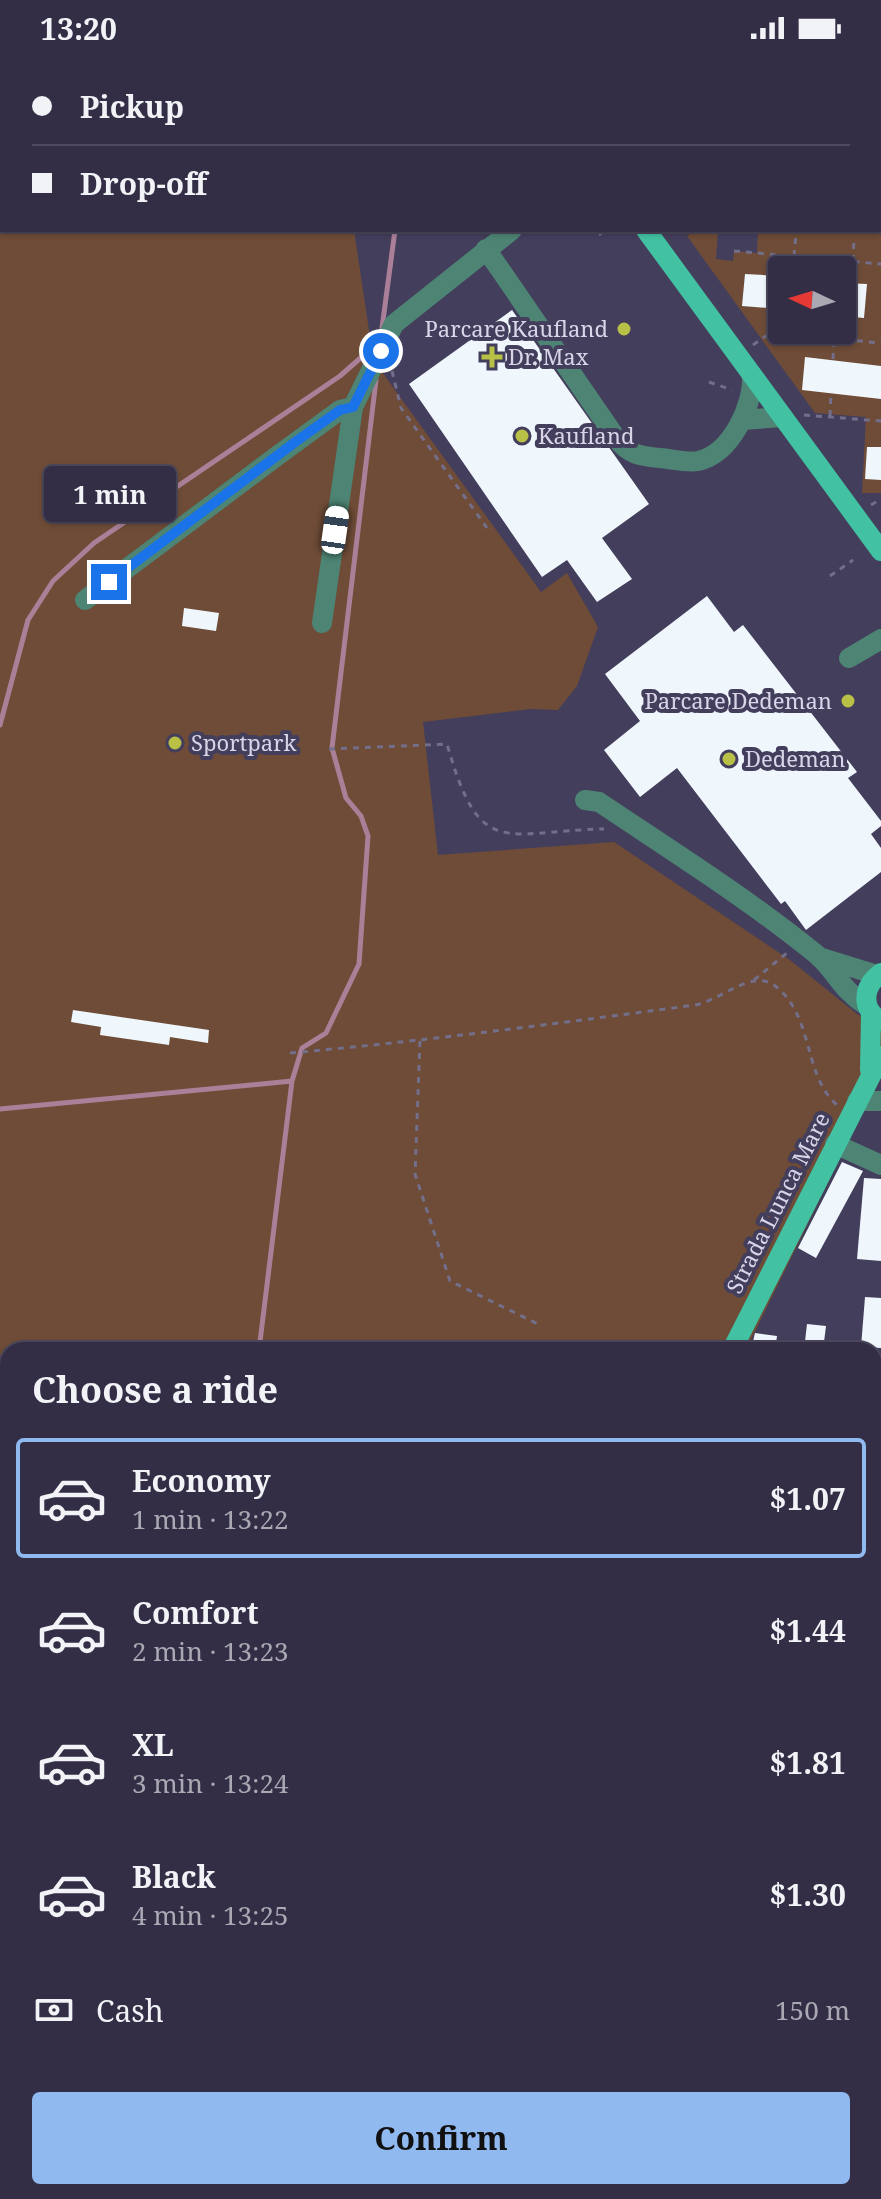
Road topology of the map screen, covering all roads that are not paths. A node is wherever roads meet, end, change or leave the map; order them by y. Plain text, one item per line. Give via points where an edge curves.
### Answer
1 (647, 232) edge
2 (497, 237) edge
3 (752, 375) junction
4 (353, 407) junction
5 (782, 415) junction
6 (742, 420) junction
7 (707, 458) junction
8 (698, 477) dead end
9 (881, 551) edge
10 (85, 600) dead end
11 (322, 623) dead end
12 (879, 643) edge
13 (849, 658) dead end
14 (585, 800) dead end
15 (819, 957) junction
16 (879, 974) edge
17 (873, 1014) edge
18 (881, 1056) edge
19 (869, 1078) junction
20 (881, 1101) edge
21 (854, 1108) junction
22 (835, 1144) junction
23 (881, 1165) edge
24 (736, 1342) edge

1 - 3 main road
2 - 4 street via 394,324
2 - 7 street via 625,450 689,461
3 - 5 main road
3 - 6 street
4 - 10 street via 340,410 289,446
4 - 11 street
5 - 6 street
5 - 9 main road
6 - 7 street
7 - 8 street
12 - 13 street
14 - 15 street via 599,802 671,846
15 - 16 street
15 - 17 street via 842,988
16 - 17 main road, Strada Lunca Mare via 867,989
17 - 19 main road, Strada Lunca Mare
18 - 19 main road, Strada Lunca Mare
19 - 21 main road, Strada Lunca Mare
20 - 21 street
21 - 22 main road, Strada Lunca Mare
22 - 23 street
22 - 24 main road, Strada Lunca Mare

